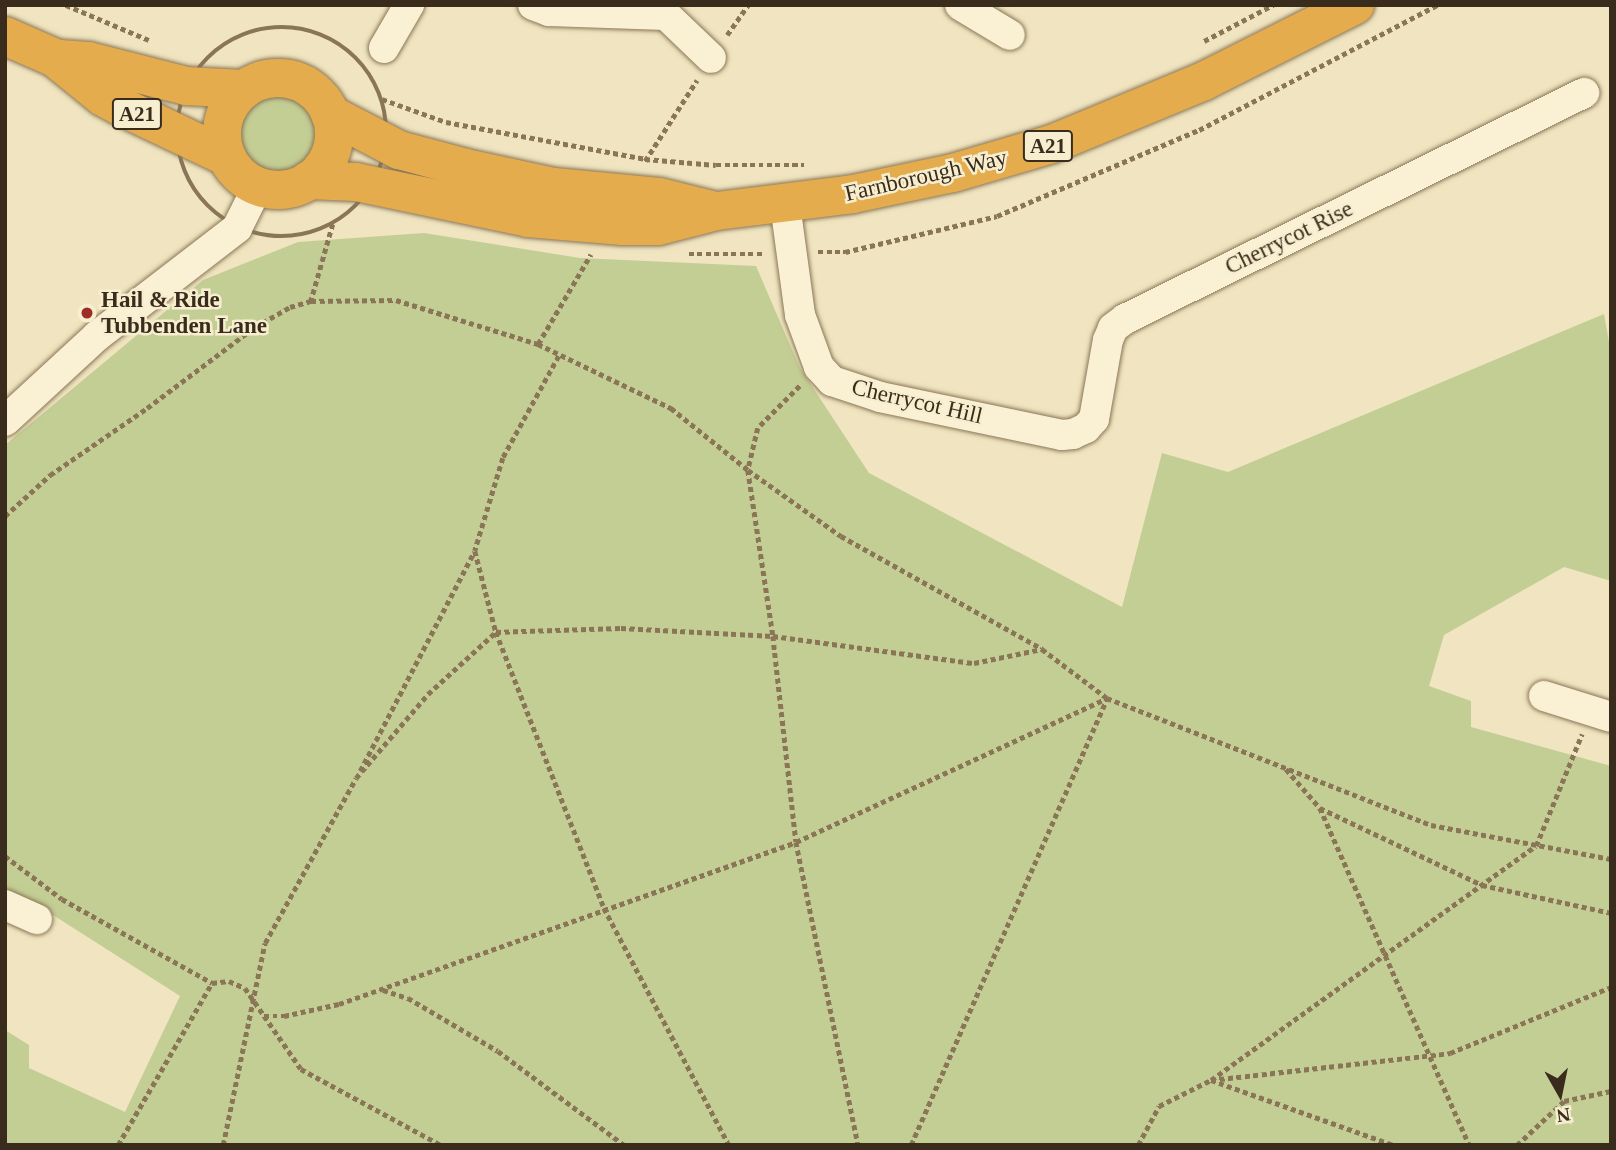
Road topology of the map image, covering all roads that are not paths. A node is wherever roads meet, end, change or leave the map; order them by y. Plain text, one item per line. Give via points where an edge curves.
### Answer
1 (408, 5) edge
2 (533, 5) edge
3 (960, 5) edge
4 (1355, 5) edge
5 (1010, 34) dead end
6 (5, 36) edge
7 (383, 48) dead end
8 (55, 58) junction
9 (711, 58) road end
10 (243, 89) junction
11 (1584, 93) dead end
12 (331, 114) junction
13 (227, 157) junction
14 (309, 180) junction
15 (258, 186) junction
16 (785, 204) junction
17 (717, 211) junction
18 (5, 421) edge
19 (1062, 435) joint
20 (1544, 696) dead end
21 (1601, 714) edge
22 (5, 905) edge
23 (37, 919) dead end

1 - 7 street
2 - 9 street via 549,11 666,15
3 - 5 street
4 - 16 highway, Farnborough Way / A21 via 1192,86 1052,144 931,178
6 - 8 highway, A21
8 - 10 highway, A21 via 192,69
8 - 13 highway, A21 via 103,97 177,143
10 - 12 highway via 259,80 293,80 309,87
10 - 13 highway via 223,119
11 - 19 street, Cherrycot Rise via 1125,319 1113,328 1108,340 1094,419 1086,428
12 - 14 highway via 332,150
12 - 17 highway, Farnborough Way / A21 via 422,157 511,178 659,197
13 - 15 highway via 238,173
14 - 15 highway via 291,188
14 - 17 highway, Farnborough Way / A21 via 361,200 571,223 658,226
15 - 18 street via 237,228 97,336
16 - 17 highway, Farnborough Way / A21
16 - 19 street, Cherrycot Hill via 800,315 819,367 832,381 855,390
20 - 21 street
22 - 23 street

